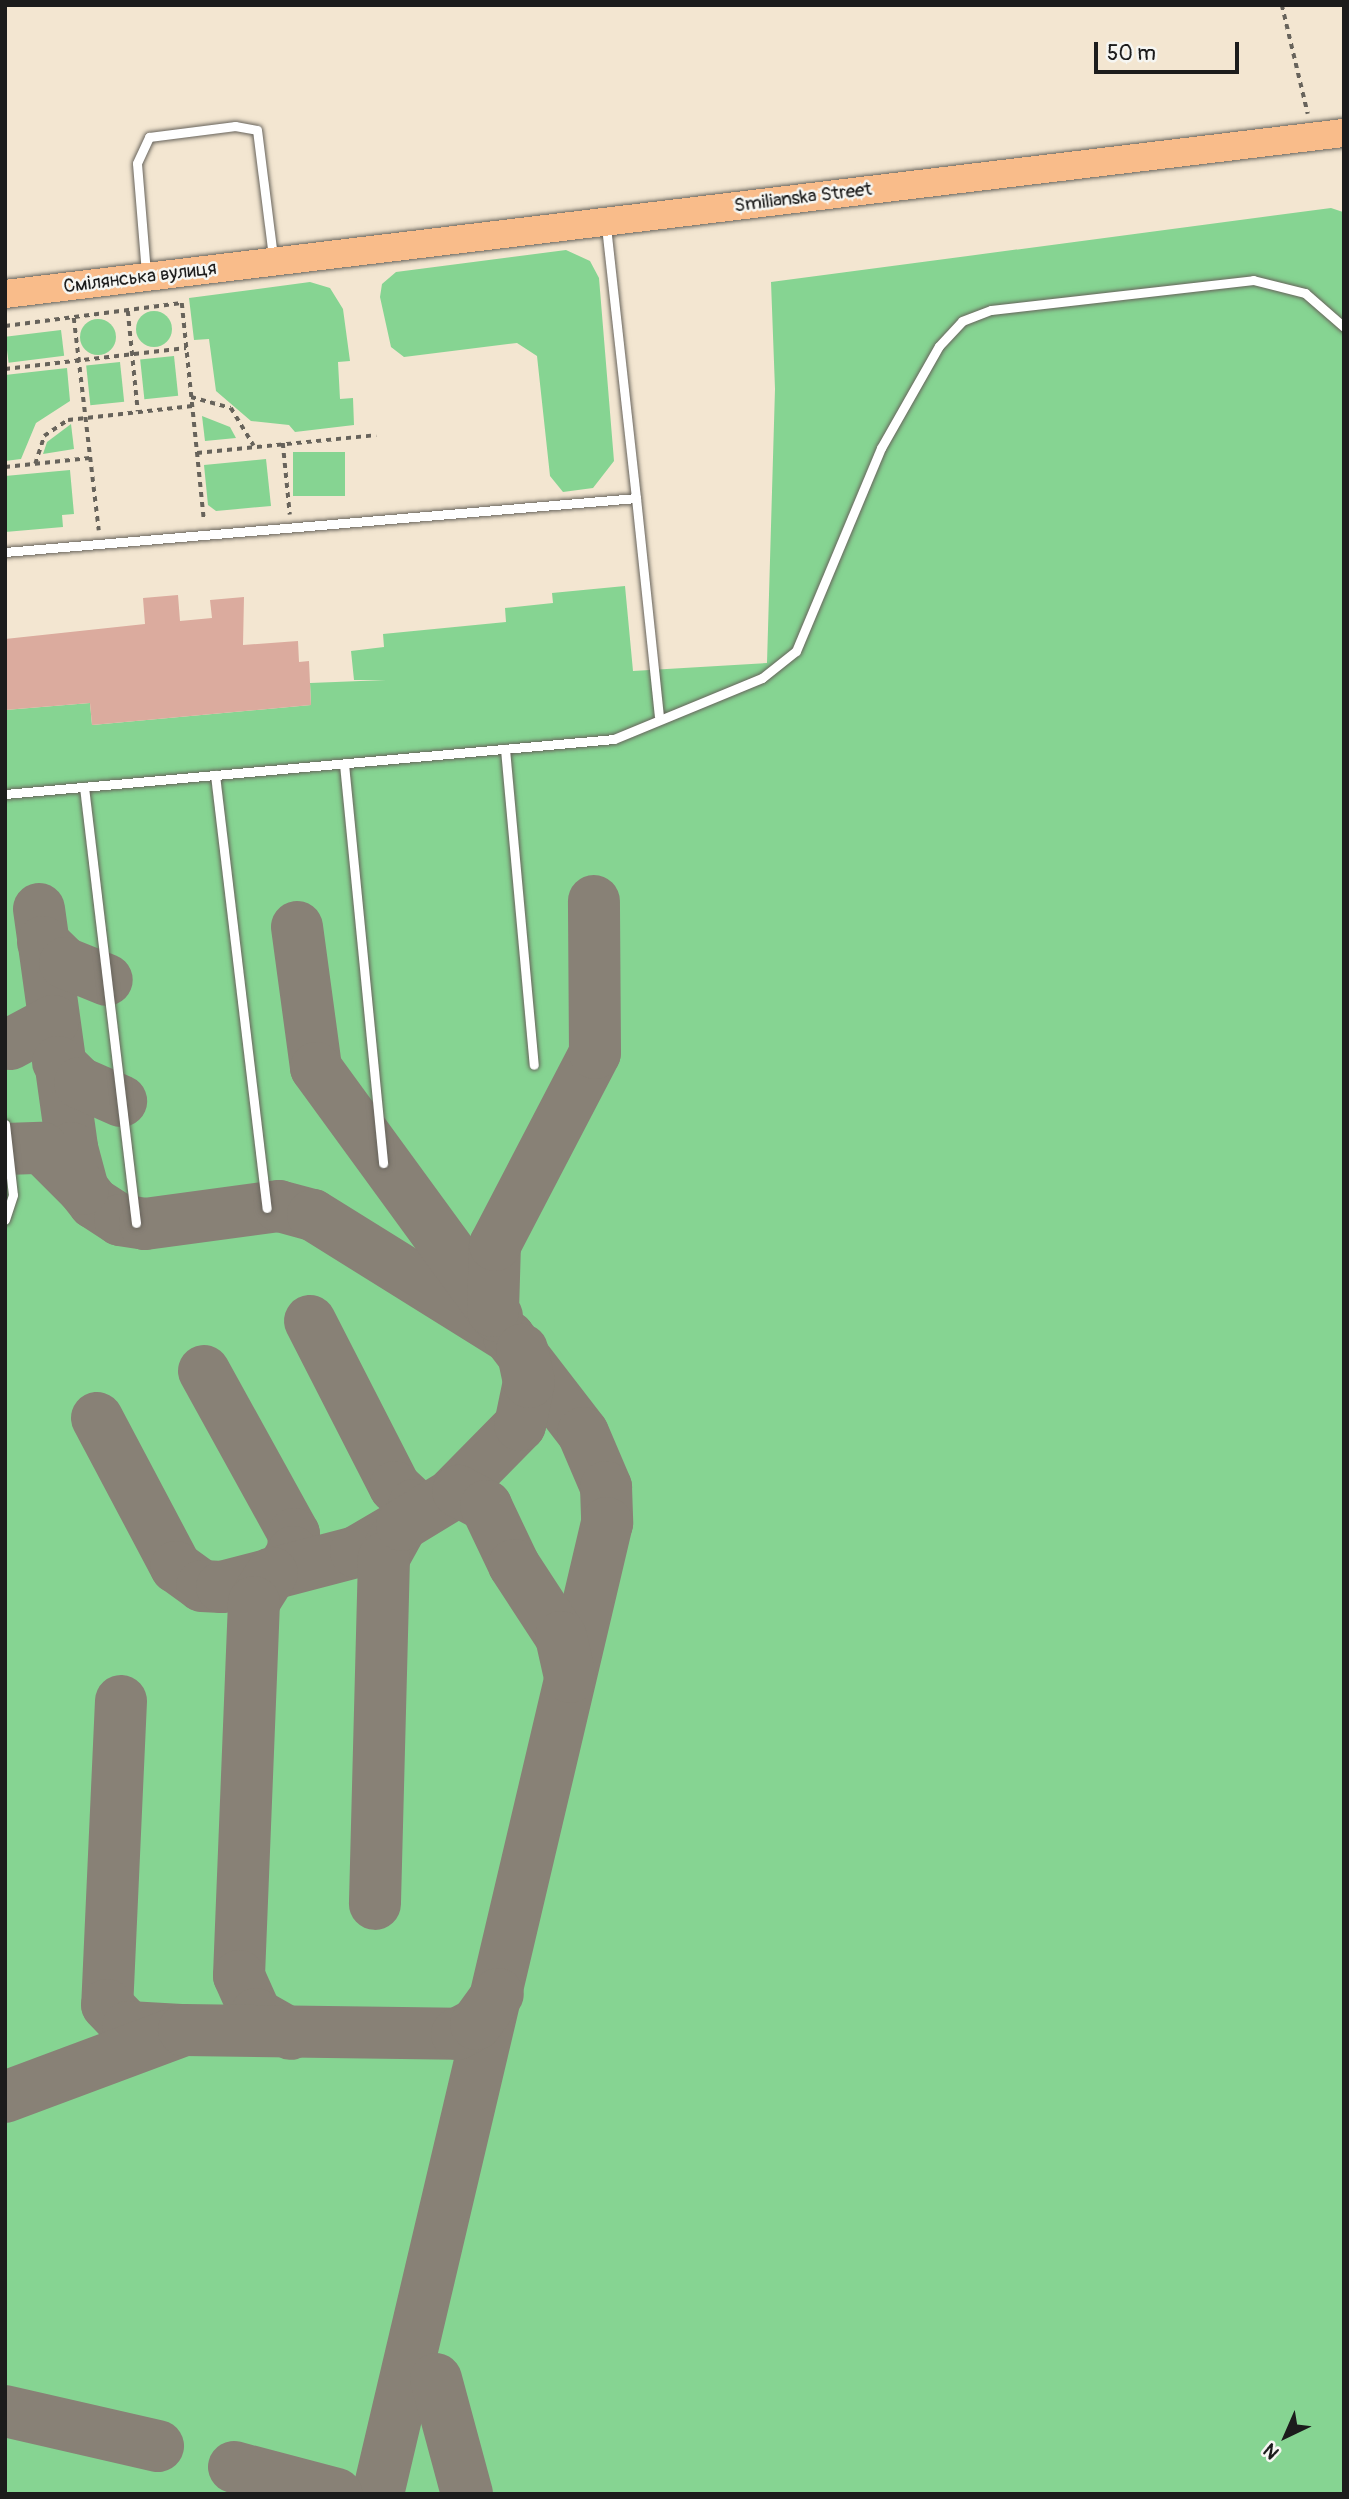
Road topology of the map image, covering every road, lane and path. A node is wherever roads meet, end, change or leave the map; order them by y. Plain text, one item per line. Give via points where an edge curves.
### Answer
1 (1282, 5) edge
2 (1330, 134) edge
3 (605, 221) junction
4 (274, 262) junction
5 (146, 277) junction
6 (5, 294) edge
7 (128, 311) junction
8 (74, 318) junction
9 (5, 326) edge
10 (1344, 327) edge
11 (186, 348) junction
12 (134, 354) junction
13 (79, 360) junction
14 (5, 369) edge
15 (191, 397) junction
16 (192, 406) junction
17 (138, 412) junction
18 (86, 418) junction
19 (376, 435) dead end
20 (283, 443) junction
21 (254, 446) junction
22 (197, 453) junction
23 (90, 458) junction
24 (35, 464) junction
25 (5, 467) edge
26 (636, 498) junction
27 (291, 528) junction
28 (205, 535) junction
29 (101, 544) junction
30 (5, 552) edge
31 (659, 716) junction
32 (505, 748) junction
33 (344, 764) junction
34 (215, 775) junction
35 (83, 787) junction
36 (5, 794) edge
37 (534, 1065) dead end
38 (5, 1124) edge
39 (383, 1163) dead end
40 (267, 1208) dead end
41 (5, 1220) edge
42 (136, 1223) dead end

1 - 2 path
2 - 3 main road, Smilianska Street
3 - 4 main road, Smilianska Street
3 - 26 lane
4 - 5 main road, Смілянська вулиця
4 - 5 lane via 260,181 264,148 257,130 235,126 149,137 136,163
5 - 6 main road, Смілянська вулиця
7 - 8 path
7 - 11 path via 181,303
7 - 12 path
8 - 9 path
8 - 13 path
10 - 31 lane via 1305,293 1253,280 991,310 962,321 939,346 881,448 796,651 762,678
11 - 12 path
11 - 15 path
12 - 13 path
12 - 17 path
13 - 14 path
13 - 18 path
15 - 16 path
15 - 21 path via 231,408
16 - 17 path
16 - 22 path
17 - 18 path
18 - 23 path
18 - 24 path via 52,428
19 - 20 path
20 - 21 path
20 - 27 path
21 - 22 path
22 - 28 path
23 - 24 path
23 - 29 path
24 - 25 path
26 - 27 lane
26 - 31 lane
27 - 28 lane
28 - 29 lane
29 - 30 lane
31 - 32 lane via 614,739
32 - 33 lane
32 - 37 lane
33 - 34 lane
33 - 39 lane
34 - 35 lane
34 - 40 lane
35 - 36 lane
35 - 42 lane
38 - 41 lane via 13,1195

